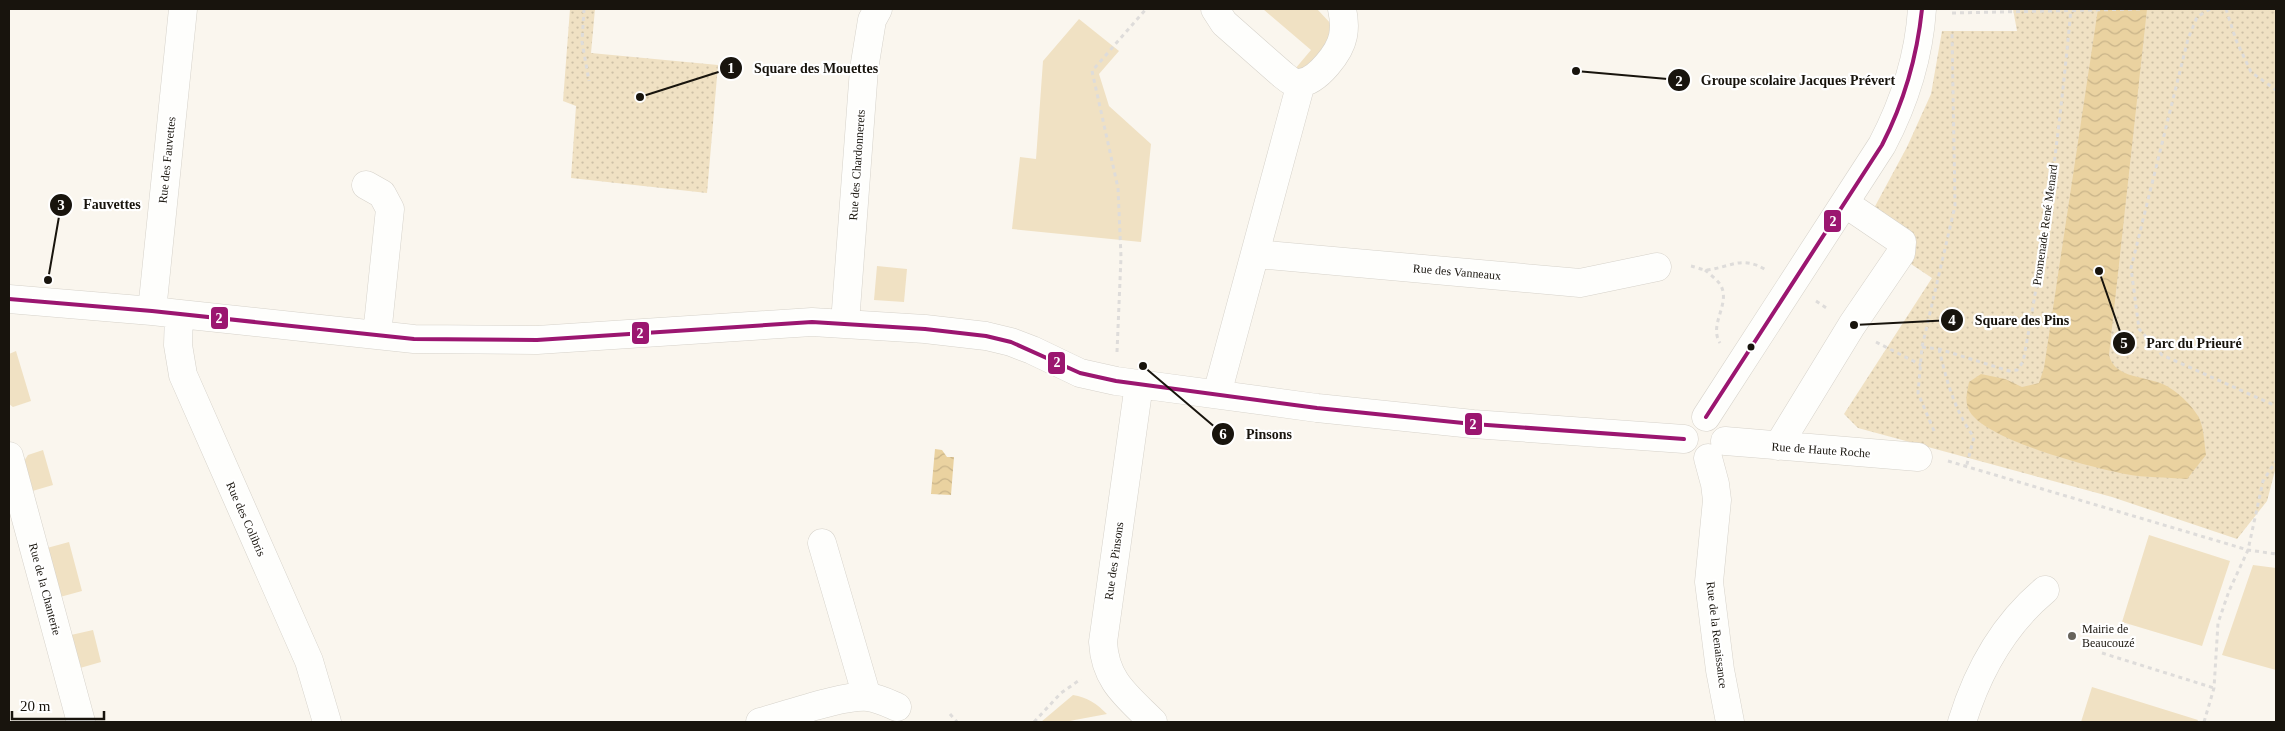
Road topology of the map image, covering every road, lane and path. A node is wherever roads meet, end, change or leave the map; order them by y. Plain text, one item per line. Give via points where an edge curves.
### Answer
1 (183, 9) edge
2 (584, 9) edge
3 (878, 9) edge
4 (1146, 9) edge
5 (1216, 9) edge
6 (1342, 9) edge
7 (1922, 9) edge
8 (2141, 9) edge
9 (2210, 9) edge
10 (2226, 9) edge
11 (1997, 10) edge
12 (2071, 10) edge
13 (1950, 19) dead end
14 (1952, 25) dead end
15 (589, 81) dead end
16 (1301, 83) junction
17 (2276, 90) edge
18 (366, 185) dead end
19 (1846, 204) junction
20 (1256, 254) junction
21 (1691, 266) dead end
22 (1657, 267) dead end
23 (1705, 270) junction
24 (1773, 274) dead end
25 (9, 299) edge
26 (152, 310) junction
27 (180, 314) junction
28 (845, 322) junction
29 (377, 335) junction
30 (1721, 345) dead end
31 (1922, 347) junction
32 (1939, 348) junction
33 (1117, 360) dead end
34 (1139, 384) junction
35 (1217, 394) junction
36 (2276, 406) edge
37 (1706, 417) junction
38 (1684, 439) junction
39 (1778, 446) junction
40 (1928, 449) joint
41 (1716, 450) junction
42 (9, 456) edge
43 (1944, 460) dead end
44 (2276, 461) edge
45 (1966, 468) junction
46 (17, 524) edge
47 (822, 543) dead end
48 (2248, 550) junction
49 (2276, 554) edge
50 (2045, 590) dead end
51 (2102, 653) dead end
52 (1084, 676) dead end
53 (2214, 688) junction
54 (867, 697) junction
55 (897, 707) dead end
56 (950, 714) dead end
57 (81, 722) edge
58 (327, 722) edge
59 (760, 722) edge
60 (956, 722) edge
61 (1034, 722) edge
62 (1153, 722) edge
63 (1730, 722) edge
64 (1962, 722) edge
65 (2204, 722) edge

1 - 26 street, Rue des Fauvettes
2 - 15 path via 582,42
3 - 28 street, Rue des Chardonnerets via 872,20 864,69
4 - 33 path via 1092,71 1118,188 1121,258
5 - 16 street via 1224,23 1283,75
6 - 16 street via 1345,22 1338,49 1321,70
7 - 19 street via 1914,60 1899,108 1882,145
8 - 12 path
9 - 36 path via 2197,17 2188,39 2131,268 2139,329 2162,355
10 - 17 path via 2251,72
11 - 12 path
11 - 13 path via 1948,13
12 - 32 path, Promenade René Menard via 2036,289 2023,362 2017,370 2008,371
14 - 31 path via 1955,206
16 - 20 street
18 - 29 street via 382,194 390,209
19 - 37 street
19 - 39 street via 1902,242 1901,253 1852,325
20 - 22 street, Rue des Vanneaux via 1580,283
20 - 35 street
21 - 23 path
23 - 24 path via 1741,262 1756,263
23 - 30 path via 1723,291 1716,332
25 - 26 street
26 - 27 street
27 - 29 street
27 - 58 street, Rue des Colibris via 178,346 186,382 309,661
28 - 29 street via 537,340 414,339
28 - 34 street via 986,336 1032,350 1088,376
31 - 32 path, Promenade René Menard
31 - 40 path via 1918,393
32 - 45 path via 1956,404 1974,437
34 - 35 street
34 - 62 street, Rue des Pinsons via 1104,654 1112,679
35 - 38 street via 1473,424
37 - 38 street via 1690,423
37 - 41 street via 1722,427
38 - 41 street, Rue de Haute Roche via 1690,453 1698,458
39 - 40 street, Rue de Haute Roche
39 - 41 street, Rue de Haute Roche
41 - 63 street, Rue de la Renaissance via 1717,500 1709,582
42 - 46 street, Rue de la Chanterie
43 - 45 path
44 - 48 path via 2263,481
45 - 48 path
46 - 57 street, Rue de la Chanterie
47 - 54 street
48 - 49 path
48 - 53 path via 2218,623
50 - 64 street via 2003,633 1977,680
51 - 53 path
52 - 61 path via 1061,693
53 - 65 path
54 - 55 street
54 - 59 street via 849,698
56 - 60 path

